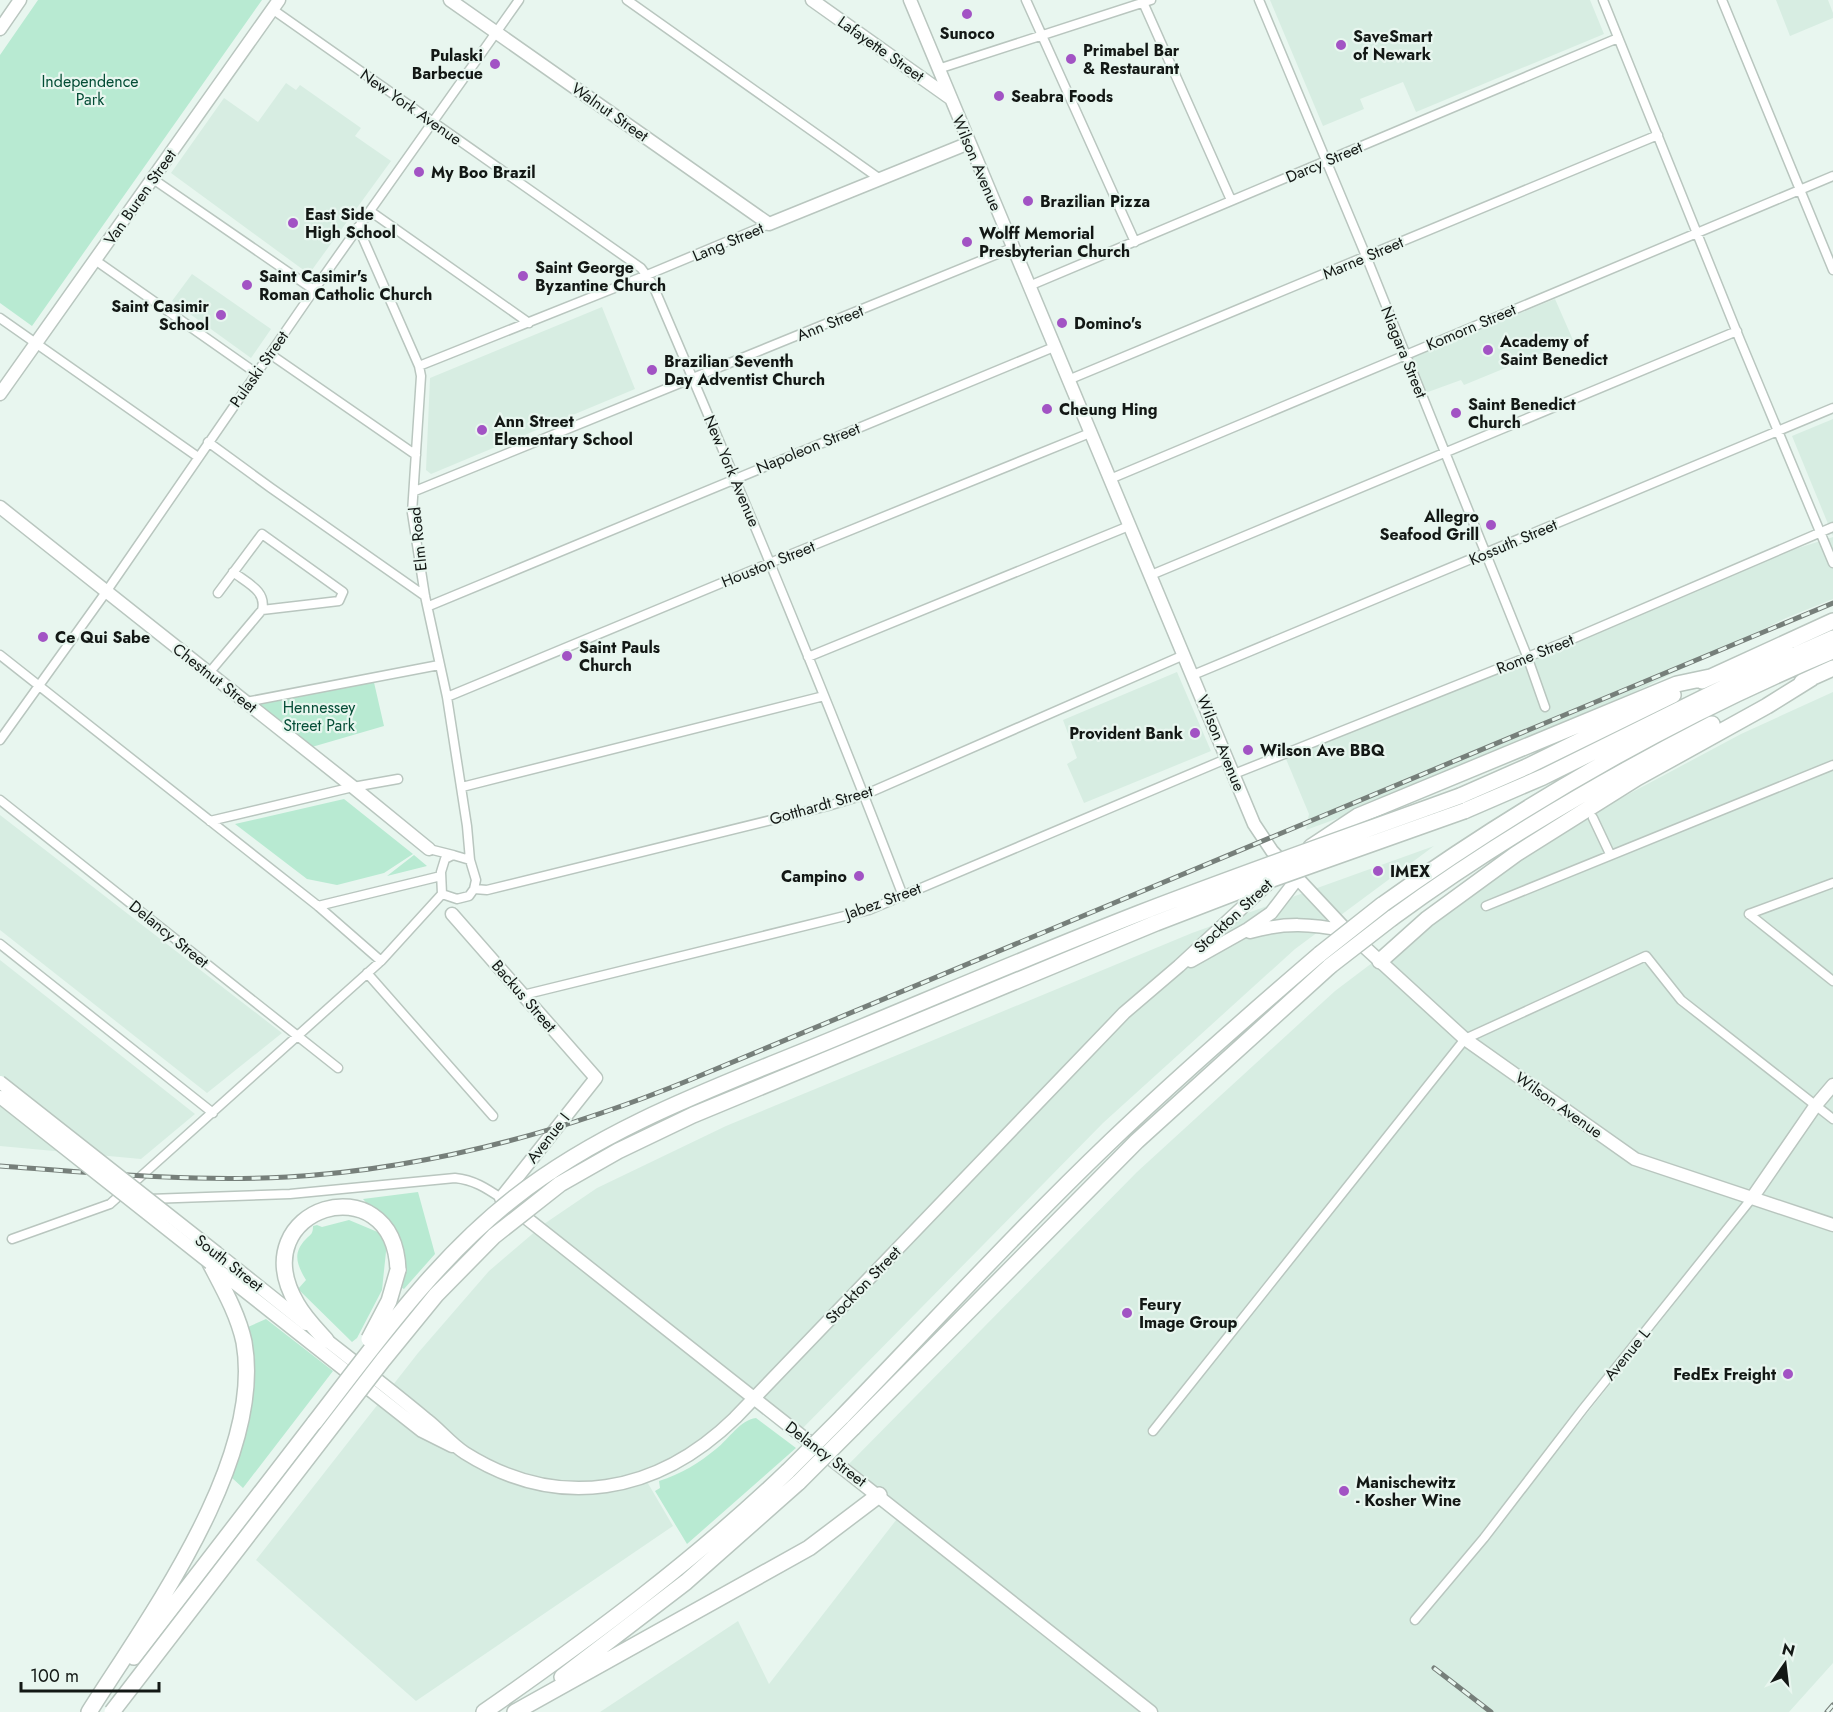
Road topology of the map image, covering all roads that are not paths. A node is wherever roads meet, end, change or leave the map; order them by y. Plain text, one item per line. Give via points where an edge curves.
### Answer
1 (20, 0) edge
2 (450, 0) edge
3 (519, 0) edge
4 (627, 0) edge
5 (812, 0) edge
6 (909, 0) edge
7 (1026, 0) edge
8 (1259, 0) edge
9 (1603, 0) edge
10 (1722, 0) edge
11 (1146, 1) edge
12 (276, 4) edge
13 (0, 29) edge
14 (496, 33) junction
15 (1041, 34) junction
16 (1618, 38) junction
17 (938, 69) junction
18 (950, 98) junction
19 (434, 122) junction
20 (1658, 135) junction
21 (969, 143) junction
22 (1326, 161) junction
23 (1833, 176) edge
24 (153, 178) junction
25 (880, 179) junction
26 (1801, 189) junction
27 (1231, 200) junction
28 (370, 211) junction
29 (769, 224) junction
30 (358, 227) junction
31 (1698, 233) junction
32 (1135, 242) junction
33 (1012, 248) junction
34 (1366, 256) junction
35 (95, 260) junction
36 (1833, 270) edge
37 (647, 275) junction
38 (1029, 286) junction
39 (314, 290) junction
40 (0, 318) edge
41 (529, 323) junction
42 (1737, 331) junction
43 (36, 343) junction
44 (1054, 347) junction
45 (270, 354) junction
46 (1405, 355) junction
47 (419, 366) junction
48 (256, 374) junction
49 (694, 379) junction
50 (1068, 380) junction
51 (0, 394) edge
52 (1833, 408) edge
53 (1777, 430) junction
54 (1090, 433) junction
55 (208, 442) junction
56 (1444, 452) junction
57 (416, 455) junction
58 (198, 457) junction
59 (1110, 478) junction
60 (734, 479) junction
61 (415, 491) junction
62 (0, 507) edge
63 (1129, 526) junction
64 (1833, 527) edge
65 (1821, 532) junction
66 (1485, 554) junction
67 (770, 563) junction
68 (1833, 563) edge
69 (233, 572) junction
70 (1151, 574) junction
71 (106, 592) junction
72 (218, 593) dead end
73 (425, 596) junction
74 (429, 606) junction
75 (262, 610) junction
76 (1833, 621) edge
77 (1829, 646) edge
78 (0, 655) edge
79 (1184, 655) junction
80 (808, 657) junction
81 (1527, 657) junction
82 (440, 665) junction
83 (1833, 668) edge
84 (209, 674) junction
85 (1193, 675) junction
86 (1710, 677) junction
87 (1812, 678) junction
88 (40, 686) junction
89 (824, 696) junction
90 (447, 697) junction
91 (246, 702) junction
92 (1545, 706) dead end
93 (0, 740) edge
94 (1226, 759) junction
95 (1833, 765) edge
96 (1234, 774) junction
97 (398, 779) dead end
98 (353, 787) junction
99 (462, 788) junction
100 (864, 795) junction
101 (0, 800) edge
102 (1462, 803) junction
103 (1593, 818) dead end
104 (210, 821) junction
105 (429, 849) junction
106 (1610, 854) junction
107 (453, 855) junction
108 (470, 860) junction
109 (1286, 866) junction
110 (442, 871) junction
111 (1297, 879) junction
112 (1833, 882) edge
113 (474, 889) junction
114 (445, 895) junction
115 (903, 896) junction
116 (457, 899) junction
117 (318, 906) junction
118 (1486, 906) dead end
119 (452, 914) junction
120 (1347, 931) junction
121 (1237, 935) junction
122 (0, 944) edge
123 (1325, 960) junction
124 (381, 961) junction
125 (1380, 961) junction
126 (1179, 966) junction
127 (367, 973) junction
128 (1833, 981) edge
129 (523, 995) junction
130 (297, 1035) junction
131 (1465, 1039) junction
132 (338, 1068) dead end
133 (596, 1078) joint
134 (0, 1082) edge
135 (1833, 1085) edge
136 (0, 1097) edge
137 (1816, 1105) junction
138 (213, 1113) junction
139 (493, 1116) dead end
140 (1833, 1119) edge
141 (501, 1198) junction
142 (1752, 1198) junction
143 (110, 1204) junction
144 (1833, 1225) edge
145 (12, 1239) dead end
146 (213, 1258) junction
147 (326, 1340) junction
148 (754, 1398) junction
149 (315, 1422) junction
150 (848, 1423) junction
151 (1153, 1431) dead end
152 (456, 1448) junction
153 (493, 1469) joint
154 (879, 1495) junction
155 (1415, 1620) dead end
156 (486, 1711) edge
157 (90, 1712) edge
158 (112, 1712) edge
159 (514, 1712) edge
160 (1151, 1712) edge

1 - 13 main road
2 - 14 main road, Walnut Street
3 - 14 street, Pulaski Street
4 - 25 street
5 - 18 main road, Lafayette Street
6 - 17 main road, Wilson Avenue
7 - 15 street
8 - 22 street, Niagara Street
9 - 16 street
10 - 26 street
11 - 15 street
11 - 27 street
12 - 19 street, New York Avenue
12 - 24 main road, Van Buren Street
14 - 19 street, Pulaski Street
14 - 29 main road, Walnut Street
15 - 17 street
15 - 32 street
16 - 20 street
16 - 22 street, Darcy Street
17 - 18 main road, Wilson Avenue
18 - 21 main road, Wilson Avenue
19 - 28 street, Pulaski Street
19 - 37 street, New York Avenue
20 - 31 street
20 - 34 street, Marne Street
21 - 25 main road, Lang Street
21 - 33 main road, Wilson Avenue
22 - 27 street, Darcy Street
22 - 34 street, Niagara Street
23 - 26 street, Komorn Street
24 - 35 main road, Van Buren Street
24 - 39 street
25 - 29 main road, Lang Street
26 - 31 street, Komorn Street
26 - 36 street
27 - 32 street, Darcy Street
28 - 30 street, Pulaski Street
28 - 41 street
29 - 37 street, Lang Street
30 - 39 street, Pulaski Street
30 - 47 street, Elm Road
31 - 42 street
31 - 46 street, Komorn Street
32 - 38 street, Darcy Street
33 - 38 main road, Wilson Avenue
33 - 49 street, Ann Street
34 - 46 street, Niagara Street
34 - 50 street, Marne Street
35 - 43 main road, Van Buren Street
35 - 48 street
37 - 41 street, Lang Street
37 - 49 street, New York Avenue
38 - 44 main road, Wilson Avenue
39 - 45 street, Pulaski Street
40 - 43 street
41 - 47 street, Lang Street
42 - 53 street
42 - 56 street
43 - 51 main road, Van Buren Street
43 - 58 street
44 - 50 main road, Wilson Avenue
44 - 60 street, Napoleon Street
45 - 48 street, Pulaski Street
45 - 57 street
46 - 56 street, Niagara Street
46 - 59 street, Komorn Street
47 - 57 street, Elm Road
48 - 55 street, Pulaski Street
49 - 60 street, New York Avenue
49 - 61 street, Ann Street
50 - 54 main road, Wilson Avenue
52 - 53 street, Kossuth Street
53 - 65 street
53 - 66 street, Kossuth Street
54 - 59 main road, Wilson Avenue
54 - 67 street, Houston Street
55 - 58 street, Pulaski Street
55 - 73 street
56 - 66 street, Niagara Street
56 - 70 street
57 - 61 street, Elm Road
58 - 71 street, Pulaski Street
59 - 63 main road, Wilson Avenue
60 - 67 street, New York Avenue
60 - 74 street, Napoleon Street
61 - 73 street, Elm Road via 412,513
62 - 71 main road, Chestnut Street
63 - 70 main road, Wilson Avenue
63 - 80 street
64 - 65 street, Rome Street
65 - 68 street
65 - 81 street, Rome Street
66 - 81 street, Niagara Street
66 - 85 street, Kossuth Street
67 - 80 street, New York Avenue
67 - 90 street, Houston Street
69 - 72 street
69 - 75 street via 260,593
69 - 75 street via 262,534 343,592 339,601
70 - 79 main road, Wilson Avenue
71 - 84 main road, Chestnut Street
71 - 88 street, Pulaski Street
73 - 74 street, Elm Road
74 - 82 street, Elm Road
75 - 84 street
76 - 86 highway
77 - 102 highway via 1739,680 1536,780
77 - 123 highway, bridge via 1604,764 1488,833 1382,905
78 - 88 street
79 - 85 main road, Wilson Avenue
79 - 100 street, Gotthardt Street
80 - 89 street, New York Avenue
81 - 92 street, Niagara Street
81 - 96 street, Rome Street
82 - 90 street, Elm Road
82 - 91 street
83 - 87 highway
84 - 91 main road, Chestnut Street
85 - 94 main road, Wilson Avenue
86 - 102 highway
86 - 109 highway via 1666,688 1358,816
87 - 123 highway, bridge via 1679,741 1582,795
87 - 125 highway via 1637,778 1534,843 1445,905
88 - 93 street, Pulaski Street
88 - 104 street
89 - 99 street
89 - 100 street, New York Avenue
90 - 99 street, Elm Road
91 - 98 main road, Chestnut Street
94 - 96 main road, Wilson Avenue
94 - 115 street, Jabez Street
95 - 106 street
96 - 109 main road, Wilson Avenue via 1254,824
97 - 98 street
98 - 104 street
98 - 105 main road, Chestnut Street
99 - 108 street, Elm Road
100 - 113 street, Gotthardt Street via 487,890
100 - 115 street, New York Avenue
101 - 130 street, Delancy Street
102 - 149 highway, bridge via 1129,918 681,1103 598,1143 514,1198 452,1254 407,1304
102 - 158 highway, bridge via 1156,923 693,1115 560,1184 494,1236 435,1295
103 - 106 street
104 - 117 street
105 - 107 street
105 - 110 street
106 - 118 street
107 - 108 street
107 - 110 street via 445,859
108 - 113 street via 476,880
109 - 111 main road, Wilson Avenue
109 - 126 main road, Stockton Street
110 - 114 street
110 - 117 street
111 - 120 main road, Wilson Avenue
111 - 121 main road, Stockton Street via 1271,913
112 - 128 street via 1749,914
113 - 116 street via 469,896
114 - 116 street
114 - 119 street
114 - 124 street
115 - 129 street, Jabez Street via 869,910
116 - 119 street
117 - 124 street
119 - 129 main road, Backus Street
120 - 121 main road via 1290,924
120 - 125 main road, Wilson Avenue
121 - 126 main road, Stockton Street
122 - 138 street
123 - 150 highway via 1233,1028 1102,1150 1038,1214
124 - 127 street
125 - 131 main road, Wilson Avenue
126 - 148 main road, Stockton Street via 1124,1013
127 - 130 street
127 - 139 street
129 - 133 main road, Backus Street
130 - 132 street, Delancy Street
130 - 138 street
131 - 137 street via 1646,957 1682,1000
131 - 142 main road, Wilson Avenue via 1635,1160
131 - 151 street
133 - 141 main road, Avenue I
134 - 146 main road, South Street, bridge
135 - 137 main road, Avenue L
136 - 146 main road, South Street, bridge
137 - 140 street
137 - 142 main road, Avenue L
138 - 143 street
141 - 143 street via 480,1184 455,1178 290,1194
141 - 148 main road, Delancy Street
142 - 144 main road, Wilson Avenue
142 - 155 street, Avenue L
143 - 145 street
146 - 147 main road, South Street
146 - 152 main road, South Street via 422,1431
146 - 157 highway via 244,1343 245,1382 234,1444 188,1553
147 - 149 highway, bridge via 297,1305 287,1279 285,1251 296,1228 315,1212 352,1208 378,1220 388,1231 395,1245 398,1270 384,1312
147 - 152 main road, South Street via 430,1422
148 - 153 main road, Stockton Street via 700,1449 672,1466 636,1480 592,1488 559,1488 527,1482
148 - 154 main road, Delancy Street
149 - 157 highway
150 - 156 highway, bridge via 652,1589
150 - 159 highway, bridge via 799,1482 737,1538 669,1596
152 - 153 main road, South Street
154 - 159 highway via 809,1548
154 - 160 main road, Delancy Street

